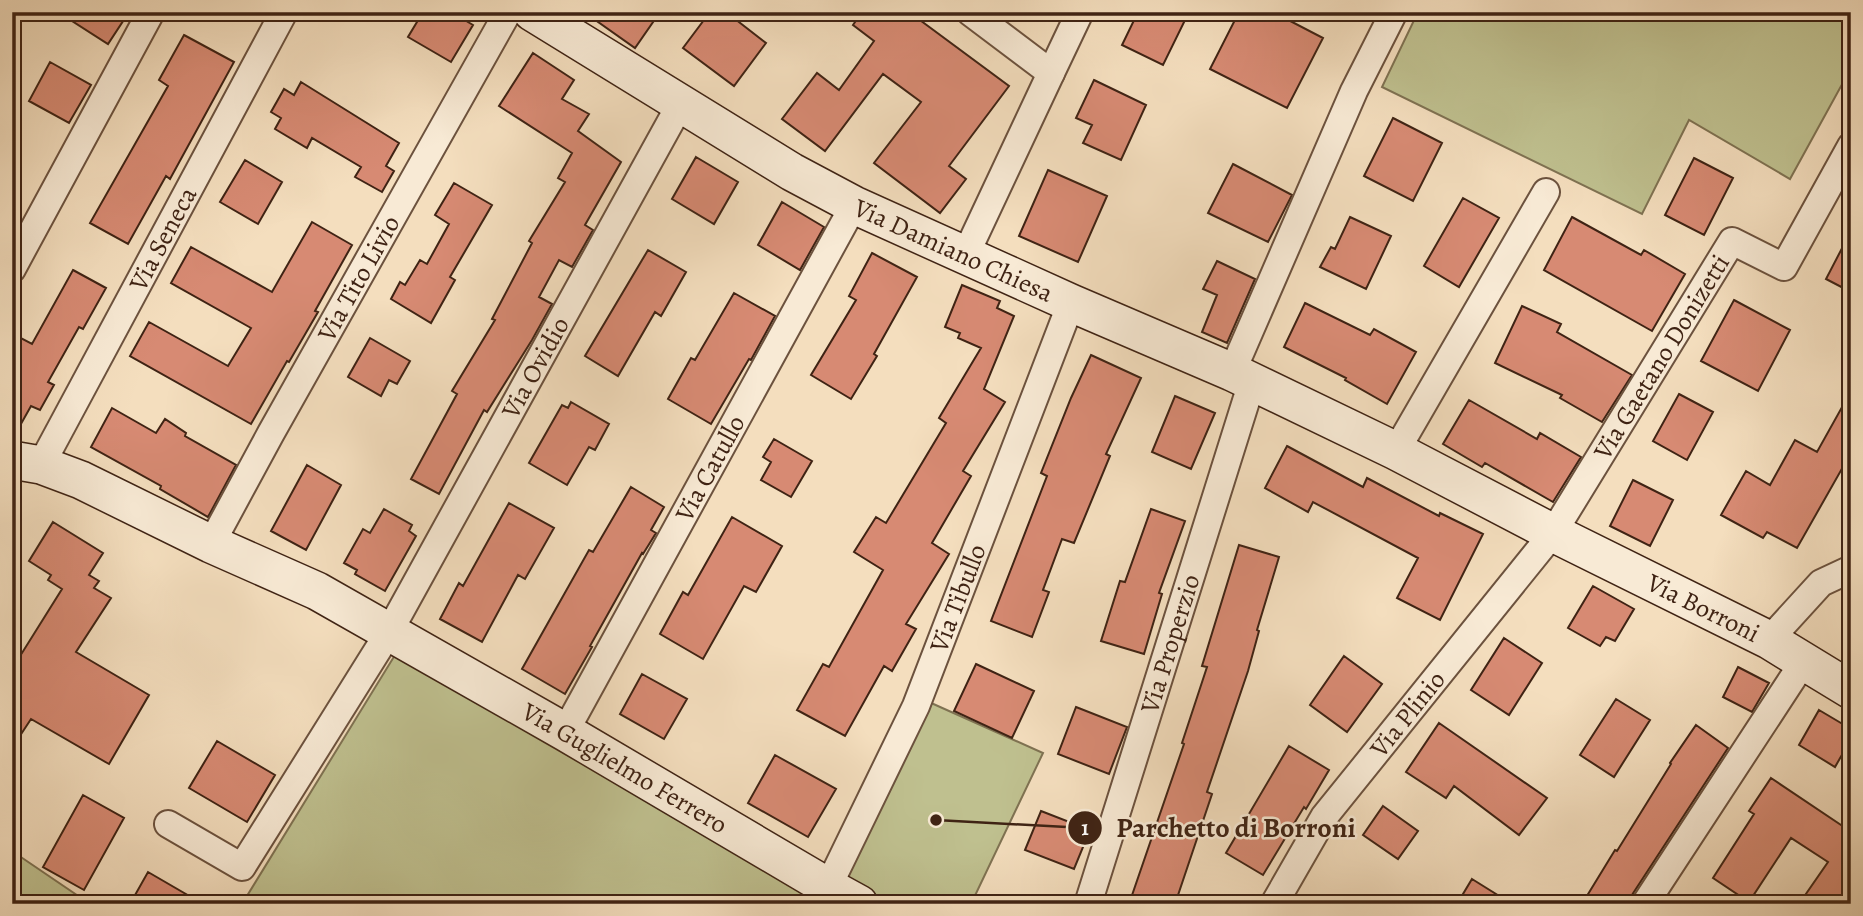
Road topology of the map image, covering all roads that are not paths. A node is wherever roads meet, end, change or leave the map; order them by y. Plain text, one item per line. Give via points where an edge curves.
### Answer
1 (151, 12) edge
2 (284, 12) edge
3 (508, 12) edge
4 (532, 12) edge
5 (971, 12) edge
6 (1080, 12) edge
7 (1394, 12) edge
8 (1051, 73) junction
9 (681, 103) junction
10 (1851, 146) edge
11 (1546, 192) dead end
12 (854, 205) junction
13 (966, 254) junction
14 (12, 269) edge
15 (1071, 303) junction
16 (1242, 377) junction
17 (1396, 451) junction
18 (27, 462) edge
19 (1553, 533) junction
20 (211, 544) junction
21 (1851, 569) edge
22 (389, 632) junction
23 (1769, 640) junction
24 (1804, 661) junction
25 (1851, 690) edge
26 (565, 732) junction
27 (169, 824) dead end
28 (843, 895) edge
29 (1088, 904) edge
30 (1274, 904) edge
31 (1645, 904) edge

1 - 14 street
2 - 18 street, Via Seneca
3 - 20 street, Via Tito Livio
4 - 9 street, Via Damiano Chiesa
5 - 8 street
6 - 8 street
7 - 16 street, Via Properzio via 1354,91
8 - 13 street
9 - 12 street, Via Damiano Chiesa via 792,173
9 - 22 street, Via Ovidio
10 - 19 street, Via Gaetano Donizetti via 1784,267 1732,241
11 - 17 street
12 - 13 street, Via Damiano Chiesa
12 - 26 street, Via Catullo
13 - 15 street, Via Damiano Chiesa
15 - 16 street, Via Damiano Chiesa
15 - 28 street, Via Tibullo
16 - 17 street, Via Damiano Chiesa
16 - 29 street, Via Properzio
17 - 19 street, Via Damiano Chiesa
18 - 20 street, Via Guglielmo Ferrero via 80,480
19 - 23 street, Via Borroni
19 - 30 street, Via Plinio via 1324,817
20 - 22 street, Via Guglielmo Ferrero via 317,591
21 - 23 street via 1821,583
22 - 26 street, Via Guglielmo Ferrero
22 - 27 street via 242,867
23 - 24 street, Via Borroni
24 - 25 street, Via Borroni
24 - 31 street
26 - 28 street, Via Guglielmo Ferrero

